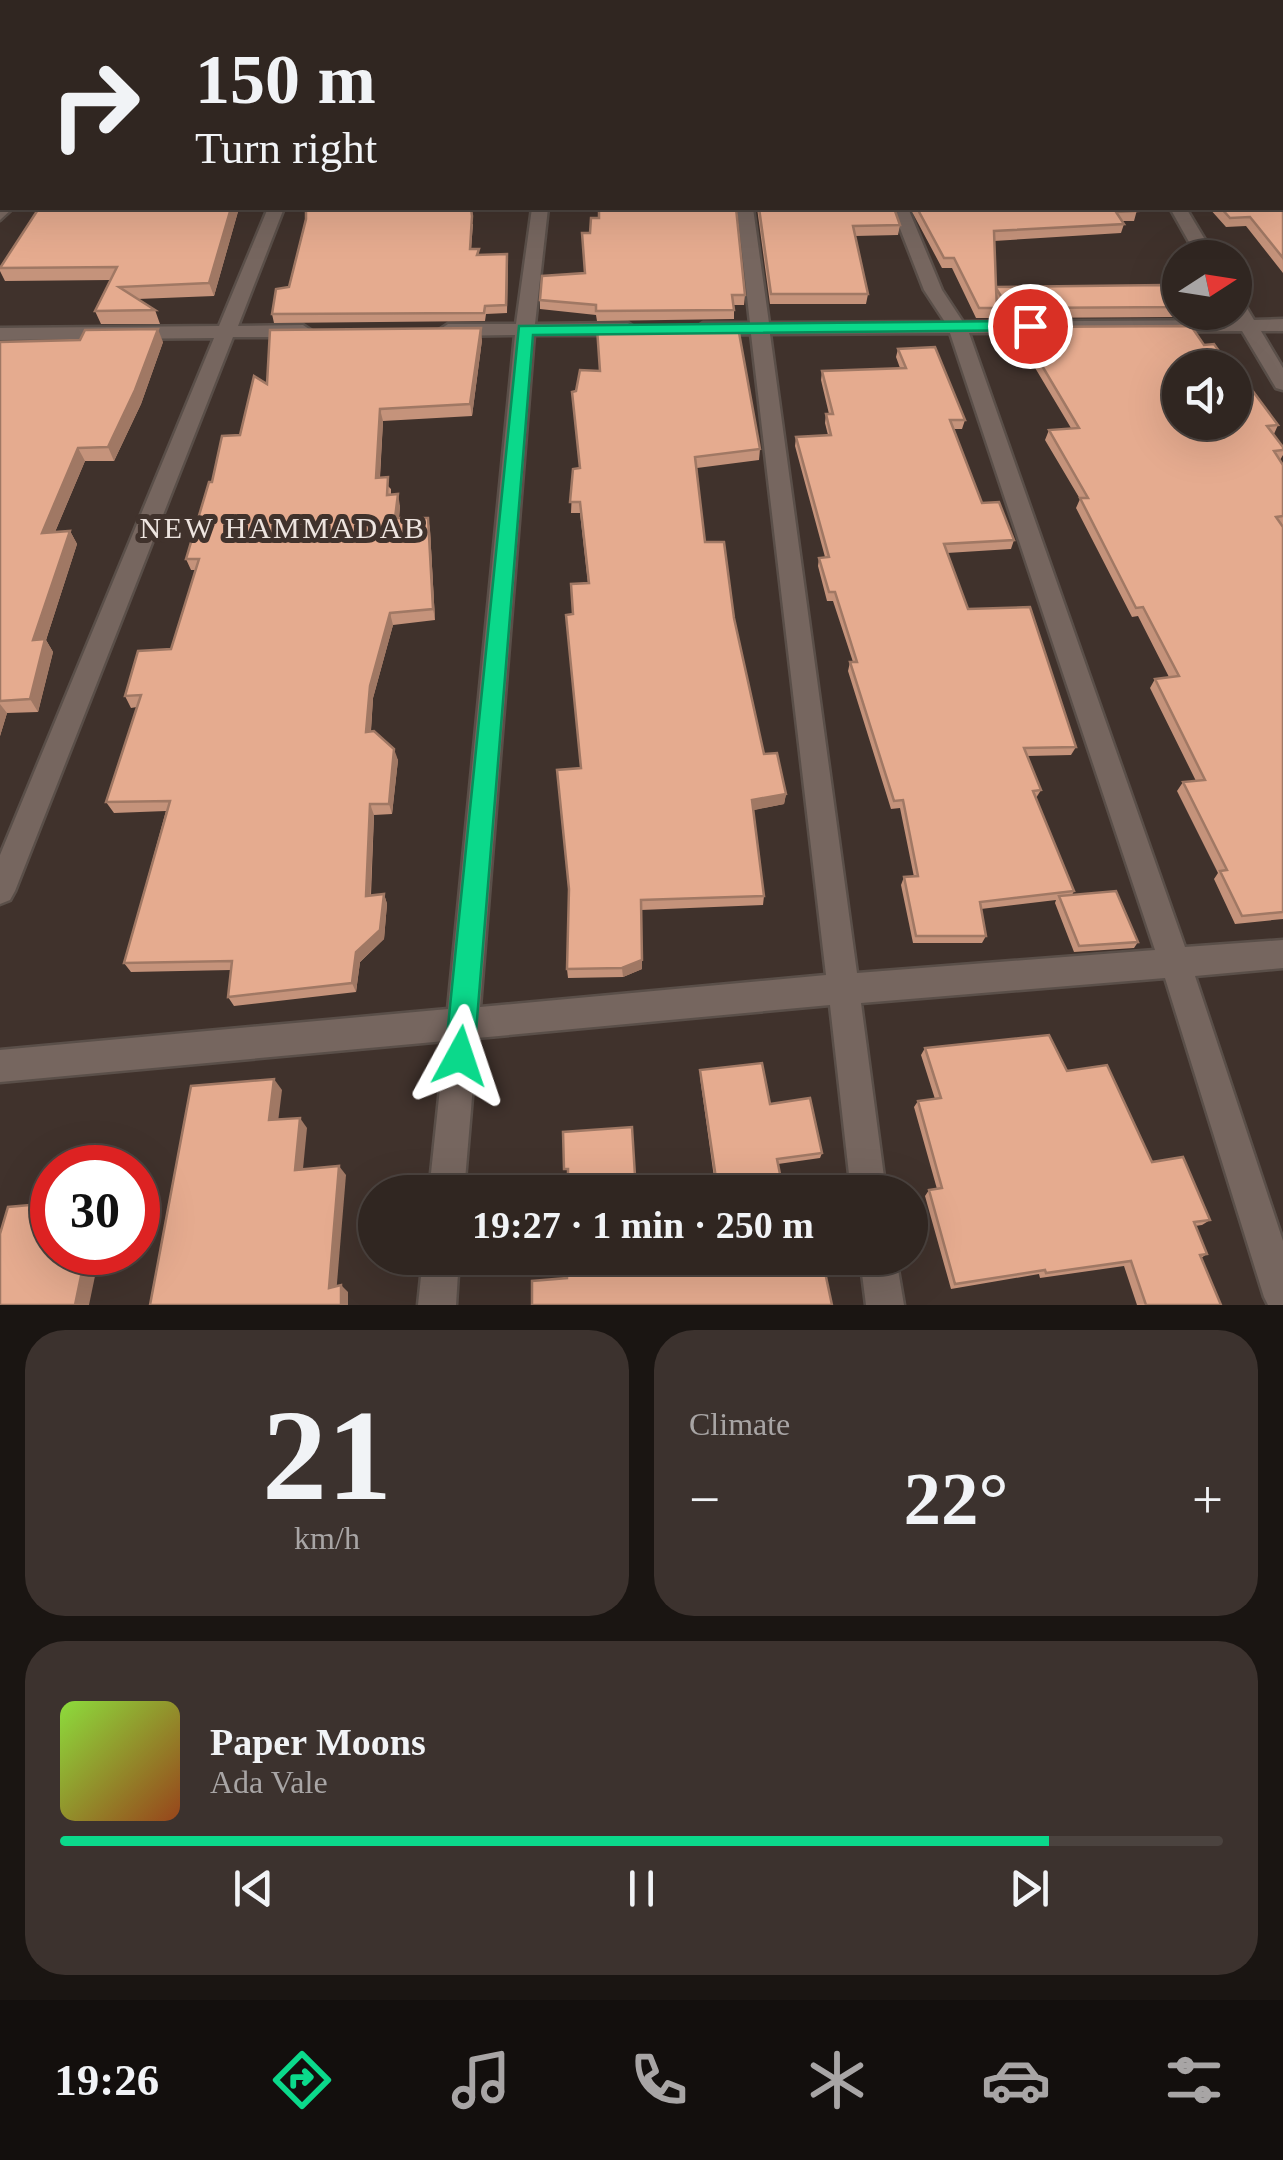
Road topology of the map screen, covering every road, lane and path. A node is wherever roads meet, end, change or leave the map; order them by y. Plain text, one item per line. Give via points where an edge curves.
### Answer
1 (275, 210) edge
2 (540, 210) edge
3 (745, 210) edge
4 (901, 210) edge
5 (1179, 210) edge
6 (1197, 240) edge
7 (1283, 325) edge
8 (958, 326) junction
9 (1162, 326) edge
10 (1252, 326) edge
11 (761, 328) junction
12 (643, 329) edge
13 (682, 329) edge
14 (426, 330) edge
15 (525, 330) junction
16 (1250, 330) edge
17 (227, 331) junction
18 (326, 331) edge
19 (0, 334) edge
20 (1283, 384) edge
21 (0, 891) edge
22 (1283, 954) edge
23 (1175, 962) junction
24 (842, 989) junction
25 (462, 1022) junction
26 (0, 1066) edge
27 (448, 1175) edge
28 (868, 1175) edge
29 (440, 1275) edge
30 (881, 1275) edge
31 (1283, 1297) edge
32 (437, 1305) edge
33 (885, 1305) edge

1 - 17 street
2 - 15 street
3 - 11 street
4 - 8 street via 933,290
5 - 6 street
7 - 10 street
8 - 9 street
8 - 11 street
8 - 23 street
11 - 13 street
11 - 24 street
12 - 15 street
14 - 15 street
15 - 25 street
16 - 20 street
17 - 18 street
17 - 19 street
17 - 21 street
22 - 23 street
23 - 24 street
23 - 31 street
24 - 25 street
24 - 28 street
25 - 26 street
25 - 27 street
29 - 32 street
30 - 33 street

